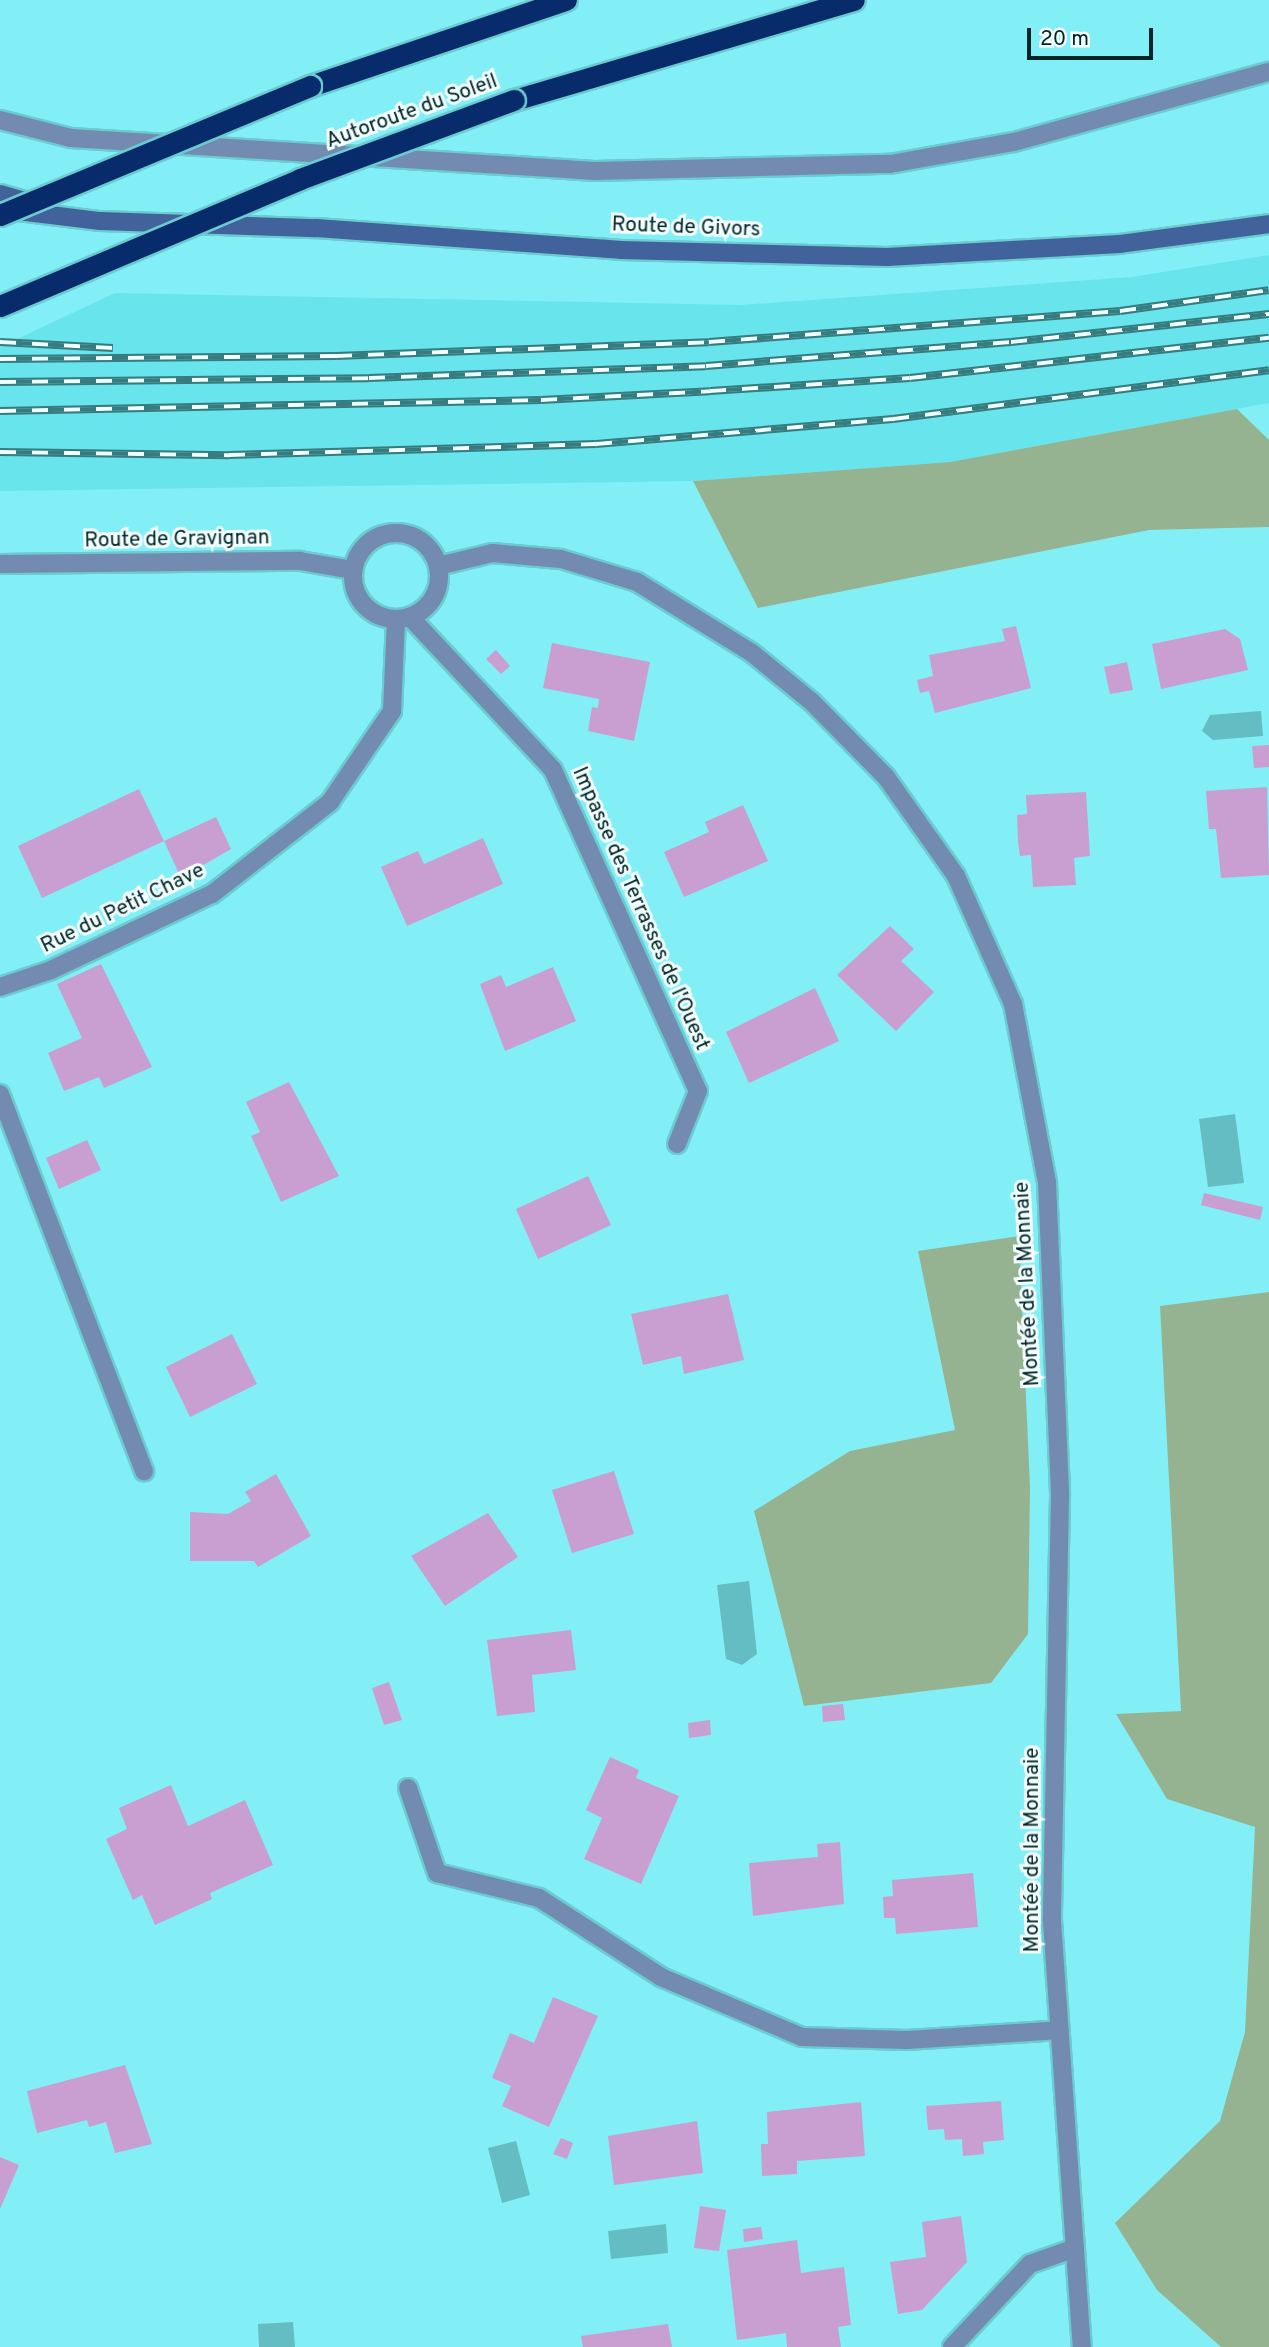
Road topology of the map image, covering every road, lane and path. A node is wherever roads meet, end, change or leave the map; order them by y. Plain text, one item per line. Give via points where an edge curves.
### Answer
1 (566, 0) edge
2 (854, 0) edge
3 (1269, 72) edge
4 (0, 120) edge
5 (0, 194) edge
6 (0, 209) edge
7 (0, 215) edge
8 (100, 221) junction
9 (1269, 225) edge
10 (0, 306) edge
11 (0, 564) edge
12 (438, 566) junction
13 (353, 570) junction
14 (403, 618) junction
15 (0, 987) edge
16 (0, 1094) edge
17 (677, 1144) dead end
18 (144, 1471) dead end
19 (408, 1788) dead end
20 (1059, 2030) junction
21 (1075, 2248) junction
22 (952, 2347) edge
23 (1082, 2347) edge

1 - 7 highway, bridge via 310,86
2 - 10 highway, Autoroute du Soleil, bridge via 514,100 275,189
3 - 4 street via 1014,142 890,164 595,171 71,138
5 - 8 main road, Route de Givors
6 - 8 main road, Route de Givors
8 - 9 main road, Route de Givors via 316,228 621,250 887,257 1120,244
11 - 13 street, Route de Gravignan via 300,561
12 - 13 street via 421,541 399,533 376,538 358,556
12 - 14 street via 433,597
12 - 20 street, Montée de la Monnaie via 492,553 561,559 637,582 752,653 812,702 886,777 956,876 1013,1004 1048,1195 1060,1496 1052,1921
13 - 14 street via 358,597 372,611
14 - 15 street, Rue du Petit Chave via 392,711 330,802 212,894 51,970
14 - 17 street, Impasse des Terrasses de l'Ouest via 553,771 698,1091
16 - 18 street
19 - 20 street via 437,1873 539,1898 661,1977 802,2037 907,2040
20 - 21 street, Montée de la Monnaie
21 - 22 street via 1030,2264
21 - 23 street, Montée de la Monnaie

